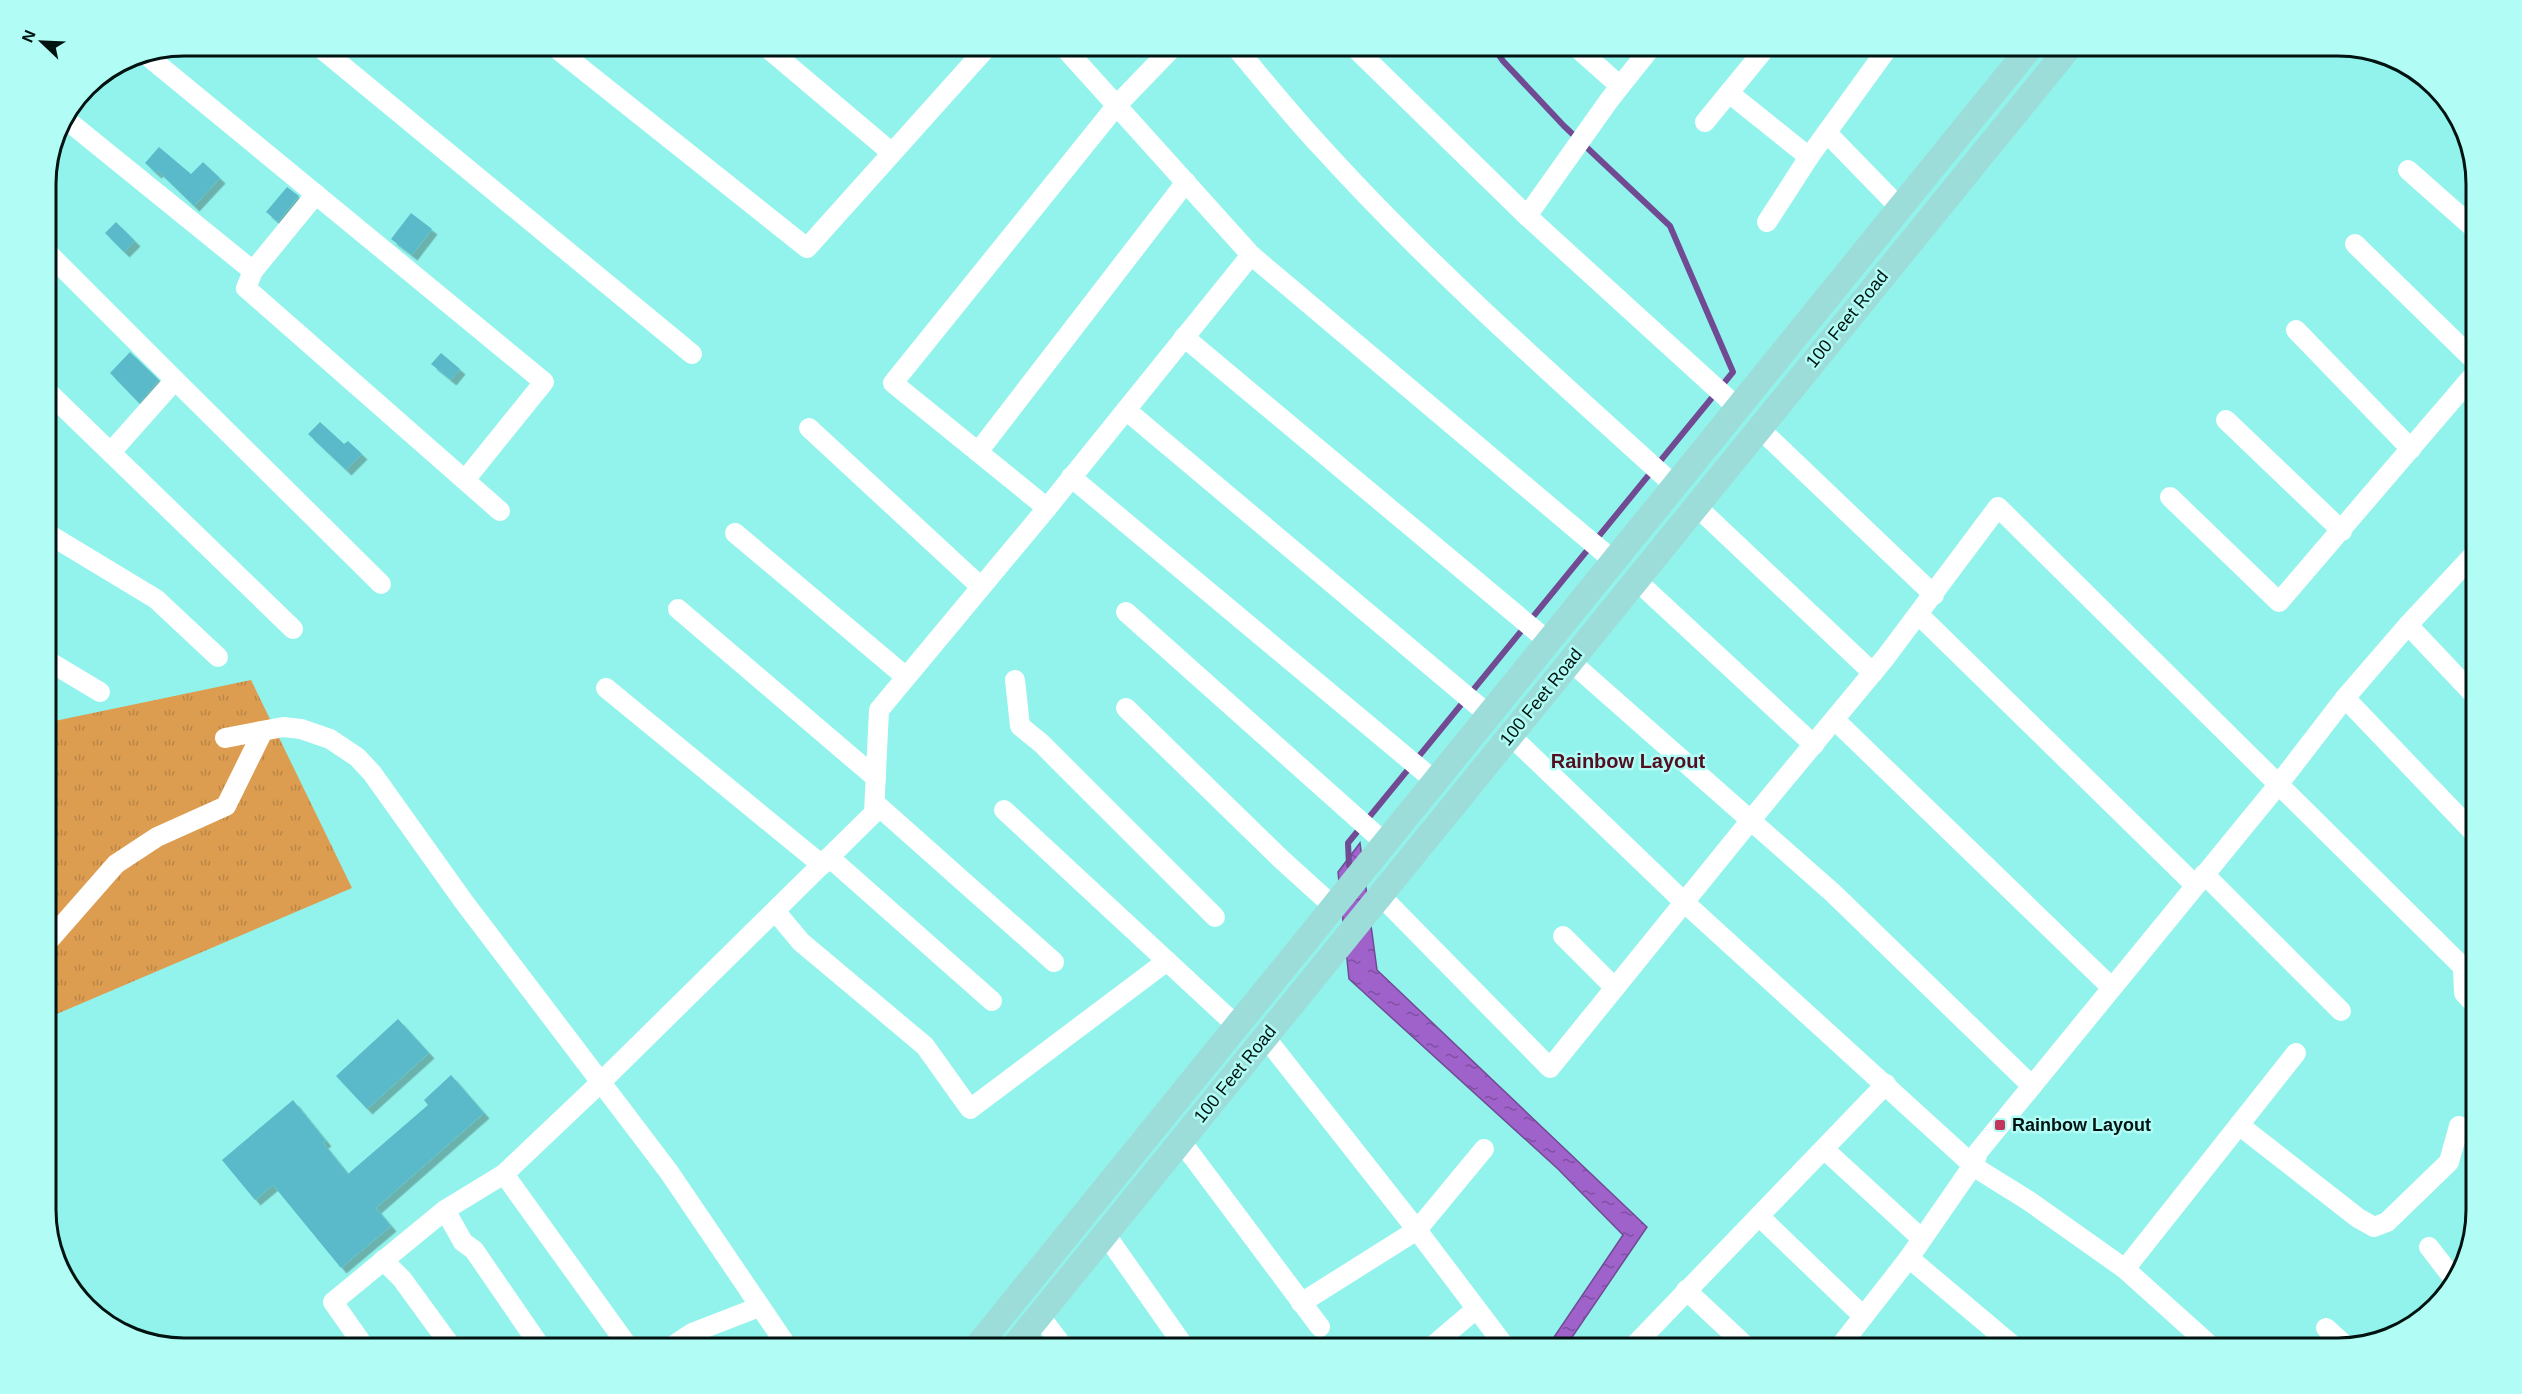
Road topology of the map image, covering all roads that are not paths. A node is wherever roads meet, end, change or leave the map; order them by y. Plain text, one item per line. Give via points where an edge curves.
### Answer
1 (330, 56) edge
2 (566, 56) edge
3 (777, 56) edge
4 (979, 56) edge
5 (1072, 56) edge
6 (1164, 56) edge
7 (1243, 56) edge
8 (1363, 56) edge
9 (1586, 56) edge
10 (1644, 56) edge
11 (1759, 56) edge
12 (1882, 56) edge
13 (2023, 56) edge
14 (2062, 56) edge
15 (152, 60) edge
16 (1620, 86) junction
17 (1729, 93) junction
18 (1117, 105) junction
19 (1705, 122) dead end
20 (71, 123) edge
21 (1827, 133) junction
22 (892, 153) junction
23 (1809, 157) junction
24 (2408, 170) dead end
25 (1186, 182) junction
26 (316, 195) junction
27 (1900, 208) junction
28 (1527, 216) junction
29 (2466, 221) edge
30 (1767, 222) dead end
31 (2355, 244) dead end
32 (1251, 255) junction
33 (56, 261) edge
34 (253, 271) junction
35 (2296, 330) dead end
36 (1184, 337) junction
37 (2466, 352) edge
38 (692, 354) dead end
39 (175, 380) junction
40 (2466, 384) edge
41 (56, 400) edge
42 (1738, 408) junction
43 (1125, 410) junction
44 (2226, 420) dead end
45 (809, 428) dead end
46 (1759, 428) junction
47 (2411, 449) junction
48 (111, 452) junction
49 (978, 452) junction
50 (1071, 477) junction
51 (465, 480) junction
52 (1675, 486) junction
53 (2170, 497) dead end
54 (1696, 506) junction
55 (1047, 508) junction
56 (500, 511) dead end
57 (2342, 531) junction
58 (735, 533) dead end
59 (56, 539) edge
60 (1614, 561) junction
61 (2466, 564) edge
62 (1636, 580) junction
63 (381, 584) dead end
64 (981, 587) junction
65 (1934, 595) junction
66 (678, 609) dead end
67 (1126, 612) dead end
68 (1918, 615) junction
69 (2408, 625) junction
70 (293, 629) dead end
71 (1548, 641) junction
72 (218, 657) dead end
73 (1570, 661) junction
74 (56, 666) edge
75 (1873, 673) junction
76 (906, 677) junction
77 (1016, 680) dead end
78 (2466, 686) edge
79 (606, 688) dead end
80 (100, 692) dead end
81 (2345, 698) junction
82 (1125, 708) dead end
83 (1489, 715) junction
84 (1835, 720) junction
85 (262, 733) junction
86 (1510, 735) junction
87 (225, 738) dead end
88 (1814, 745) junction
89 (876, 778) junction
90 (1436, 781) junction
91 (2278, 785) junction
92 (874, 803) junction
93 (1004, 810) dead end
94 (1750, 821) junction
95 (2466, 824) edge
96 (1385, 843) junction
97 (826, 861) junction
98 (2199, 879) junction
99 (1380, 896) junction
100 (1685, 903) junction
101 (1334, 907) junction
102 (775, 911) junction
103 (1215, 917) dead end
104 (56, 932) edge
105 (1563, 936) dead end
106 (1167, 961) junction
107 (1054, 962) dead end
108 (2111, 987) junction
109 (1615, 988) junction
110 (2466, 995) edge
111 (992, 1001) dead end
112 (2341, 1011) dead end
113 (1236, 1026) junction
114 (1265, 1037) junction
115 (2296, 1053) dead end
116 (600, 1083) junction
117 (1886, 1084) junction
118 (2032, 1086) junction
119 (2239, 1125) junction
120 (2459, 1126) dead end
121 (1181, 1141) junction
122 (1484, 1149) dead end
123 (1824, 1149) junction
124 (1974, 1164) junction
125 (504, 1174) junction
126 (445, 1210) junction
127 (1759, 1216) junction
128 (1417, 1230) junction
129 (1106, 1234) junction
130 (1922, 1239) junction
131 (2429, 1247) dead end
132 (1909, 1258) junction
133 (383, 1260) junction
134 (2125, 1269) junction
135 (2449, 1273) edge
136 (1686, 1290) junction
137 (1300, 1303) junction
138 (759, 1308) junction
139 (1476, 1309) junction
140 (1040, 1316) junction
141 (1863, 1317) junction
142 (1320, 1327) dead end
143 (2326, 1328) dead end
144 (358, 1338) edge
145 (445, 1338) edge
146 (534, 1338) edge
147 (622, 1338) edge
148 (684, 1338) edge
149 (781, 1338) edge
150 (984, 1338) edge
151 (1021, 1338) edge
152 (1057, 1338) edge
153 (1178, 1338) edge
154 (1443, 1338) edge
155 (1490, 1338) edge
156 (1641, 1338) edge
157 (1737, 1338) edge
158 (1847, 1338) edge
159 (2005, 1338) edge
160 (2202, 1338) edge
161 (2337, 1338) edge

1 - 38 street
2 - 22 street via 807,248
3 - 22 street
4 - 22 street
5 - 18 street
6 - 18 street
7 - 52 street via 1323,149 1422,250
8 - 28 street
9 - 16 street
10 - 16 street
11 - 17 street
12 - 21 street
13 - 27 main road, 100 Feet Road
14 - 46 main road, 100 Feet Road
15 - 26 street
16 - 28 street
17 - 19 street
17 - 23 street
18 - 25 street
18 - 49 street via 892,383
20 - 34 street
21 - 23 street
21 - 27 street
23 - 30 street
24 - 29 street
25 - 32 street
25 - 49 street
26 - 34 street
26 - 51 street via 544,382
27 - 42 main road, 100 Feet Road
28 - 42 street
31 - 37 street
32 - 36 street
32 - 60 street
33 - 39 street
34 - 51 street via 246,288
35 - 47 street
36 - 43 street
36 - 71 street
39 - 48 street
39 - 63 street
40 - 47 street
41 - 48 street
42 - 52 main road, 100 Feet Road
43 - 50 street
43 - 83 street
44 - 57 street
45 - 64 street
46 - 54 main road, 100 Feet Road
46 - 65 street
47 - 57 street
48 - 70 street
49 - 55 street
50 - 55 street
50 - 90 street
51 - 56 street
52 - 60 main road, 100 Feet Road
53 - 57 street via 2277,602
54 - 62 main road, 100 Feet Road
54 - 75 street
55 - 64 street
58 - 76 street
59 - 72 street via 156,599
60 - 71 main road, 100 Feet Road
61 - 69 street
62 - 73 main road, 100 Feet Road
62 - 88 street
64 - 76 street
65 - 68 street
65 - 91 street via 1998,507
66 - 89 street
67 - 96 street
68 - 75 street
68 - 98 street
69 - 78 street
69 - 81 street
71 - 83 main road, 100 Feet Road
73 - 86 main road, 100 Feet Road
73 - 94 street
74 - 80 street
75 - 84 street
76 - 89 street via 879,710
77 - 103 street via 1020,726
79 - 97 street
81 - 91 street
81 - 95 street
82 - 101 street
83 - 90 main road, 100 Feet Road
84 - 88 street
84 - 108 street
85 - 87 street
85 - 104 street via 226,806 157,837 116,864
85 - 116 street via 283,727 301,729 330,739 357,757
86 - 99 main road, 100 Feet Road
86 - 100 street
88 - 94 street
89 - 92 street
90 - 96 main road, 100 Feet Road
91 - 98 street
91 - 110 street via 2463,967
92 - 97 street via 874,813
92 - 107 street
93 - 106 street
94 - 100 street
94 - 118 street via 1833,893
96 - 101 main road, 100 Feet Road
97 - 102 street
97 - 111 street
98 - 108 street
98 - 112 street
99 - 109 street via 1550,1068
99 - 114 main road, 100 Feet Road
100 - 109 street
100 - 117 street
101 - 113 main road, 100 Feet Road
102 - 106 street via 801,942 925,1046 970,1109
102 - 116 street
105 - 109 street
106 - 113 street
108 - 118 street
113 - 150 main road, 100 Feet Road
114 - 121 main road, 100 Feet Road
114 - 128 street
115 - 119 street
116 - 125 street
116 - 138 street via 669,1172
117 - 123 street
117 - 124 street
118 - 124 street via 1978,1152
119 - 120 street via 2374,1227 2387,1222 2449,1162
119 - 134 street
121 - 129 main road, 100 Feet Road
121 - 137 street
122 - 128 street
123 - 127 street
123 - 130 street
124 - 130 street
124 - 134 street via 1980,1172 2029,1201
125 - 126 street
125 - 147 street
126 - 133 street
126 - 146 street via 463,1242 474,1250
127 - 136 street
127 - 141 street
128 - 137 street
128 - 139 street
129 - 140 main road, 100 Feet Road
129 - 153 street
130 - 132 street
131 - 135 street
132 - 141 street
132 - 159 street
133 - 144 street via 333,1302
133 - 145 street
134 - 160 street
136 - 156 street
136 - 157 street
137 - 142 street
138 - 148 street
138 - 149 street
139 - 154 street
139 - 155 street
140 - 151 main road, 100 Feet Road
140 - 152 street
141 - 158 street
143 - 161 street

